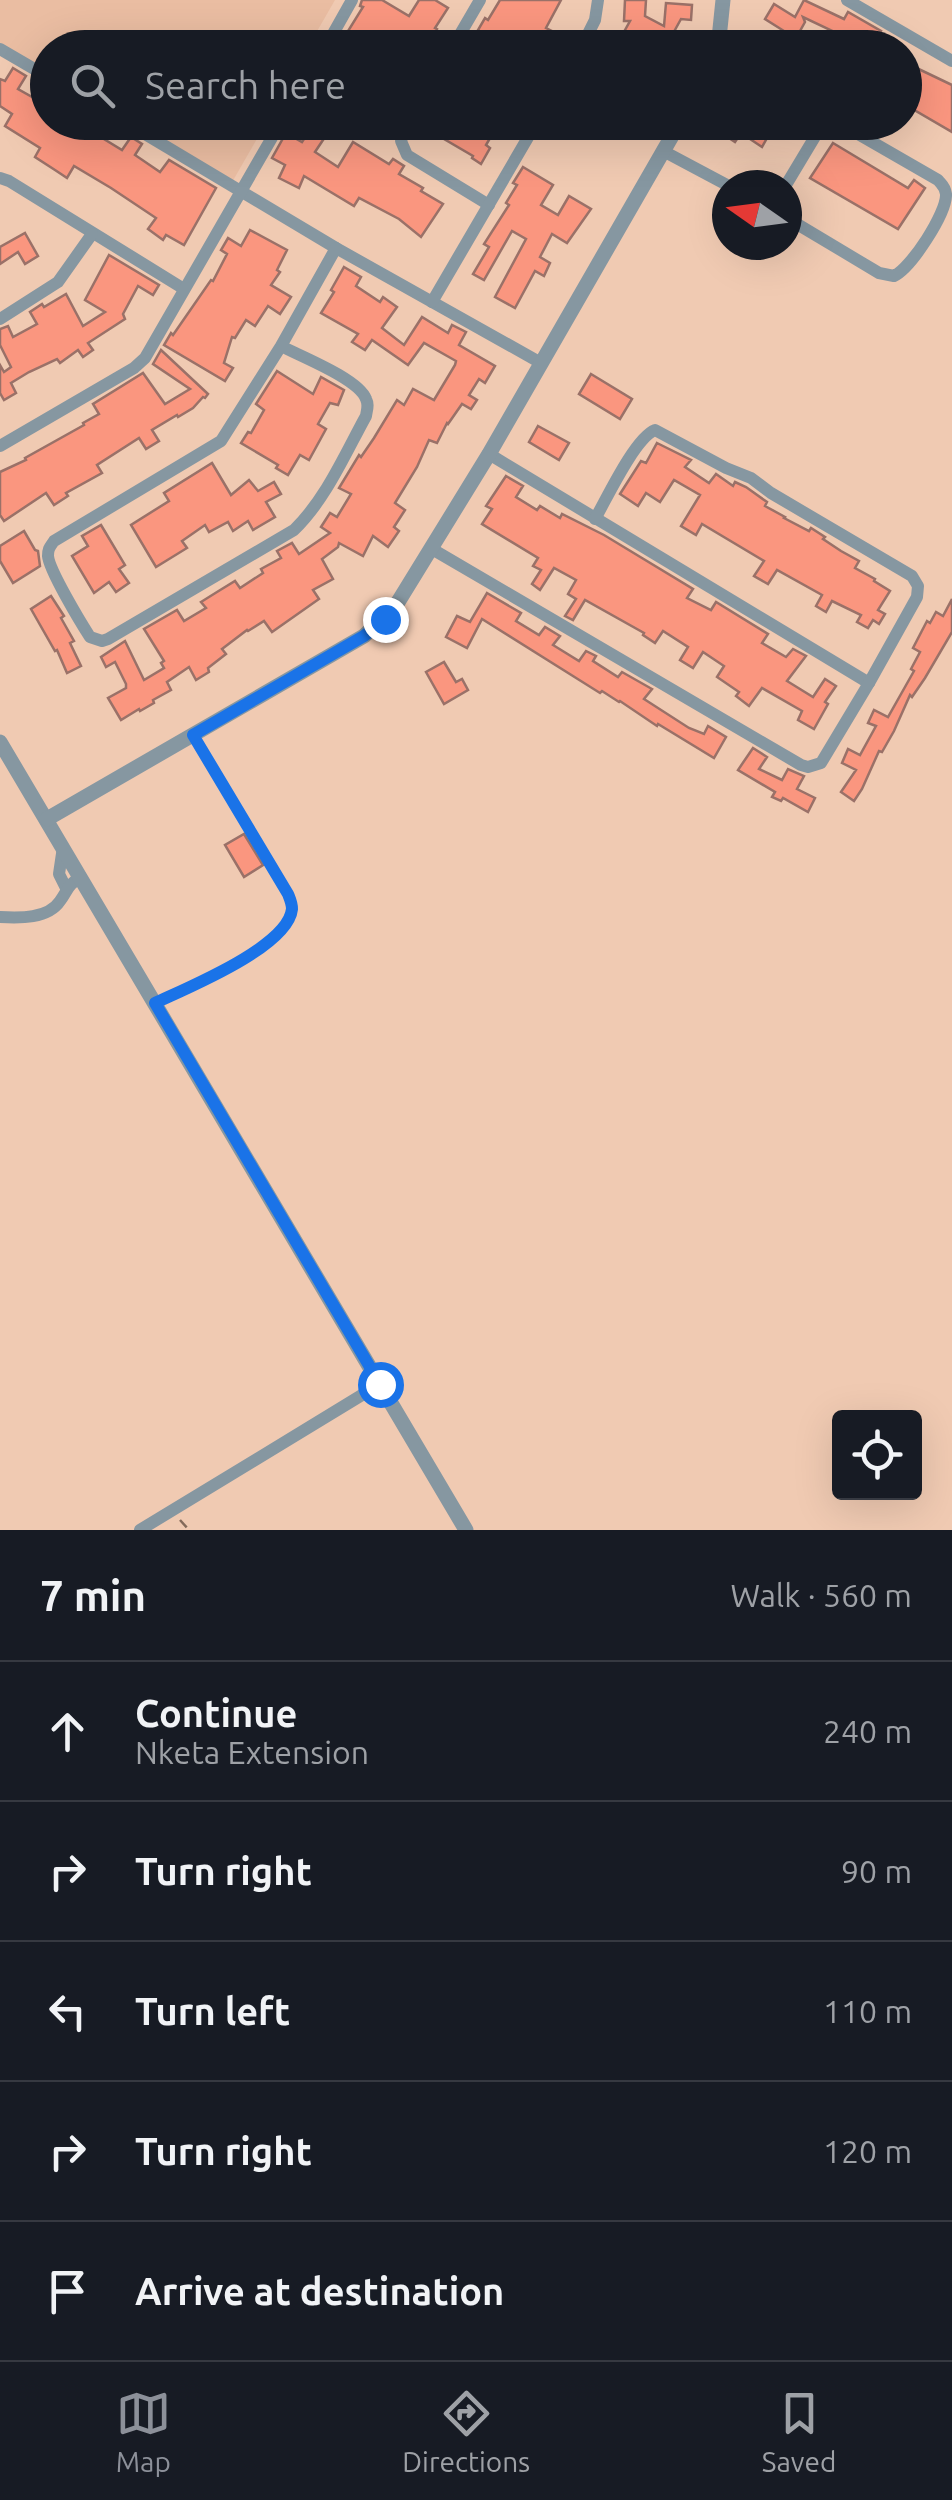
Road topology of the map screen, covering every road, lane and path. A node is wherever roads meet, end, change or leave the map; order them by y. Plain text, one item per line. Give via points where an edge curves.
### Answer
1 (352, 0) edge
2 (480, 0) edge
3 (598, 0) edge
4 (723, 0) edge
5 (847, 0) edge
6 (334, 30) edge
7 (462, 30) edge
8 (590, 30) edge
9 (720, 30) edge
10 (898, 30) edge
11 (922, 44) edge
12 (0, 49) edge
13 (952, 62) edge
14 (30, 66) edge
15 (156, 140) edge
16 (270, 140) edge
17 (401, 140) edge
18 (526, 140) edge
19 (670, 140) edge
20 (813, 140) edge
21 (869, 140) edge
22 (664, 152) junction
23 (795, 170) edge
24 (712, 177) edge
25 (0, 178) edge
26 (241, 190) junction
27 (488, 205) junction
28 (802, 227) edge
29 (92, 234) junction
30 (336, 248) junction
31 (184, 289) junction
32 (432, 302) junction
33 (0, 319) edge
34 (281, 346) junction
35 (541, 363) junction
36 (0, 446) edge
37 (490, 454) junction
38 (595, 519) junction
39 (432, 549) junction
40 (869, 684) junction
41 (193, 735) junction
42 (0, 742) edge
43 (47, 819) junction
44 (63, 848) junction
45 (81, 877) junction
46 (66, 888) junction
47 (0, 916) edge
48 (155, 1003) junction
49 (380, 1384) junction
50 (140, 1530) edge
51 (466, 1530) edge

1 - 6 street
2 - 7 street
3 - 8 street
4 - 9 street
5 - 10 street
11 - 13 street
12 - 14 street
15 - 26 street
16 - 26 street
17 - 27 street via 407,154
18 - 27 street
19 - 22 street
20 - 23 street
21 - 28 street via 938,180 946,195 910,264 894,276 879,273
22 - 24 street
22 - 35 street
25 - 29 street
26 - 30 street
26 - 31 street
27 - 32 street
29 - 31 street
29 - 33 street via 58,282
30 - 32 street
30 - 34 street
31 - 36 street via 140,363
32 - 35 street
34 - 34 street via 221,442 50,546 52,566 90,636 108,639 294,530 307,516 368,408 352,384
35 - 37 street
37 - 38 street
37 - 39 street
38 - 40 street
38 - 40 street via 653,430 751,478 916,582 917,598
39 - 40 street via 808,767 826,756
39 - 41 street via 376,628
41 - 43 street
41 - 48 lane via 292,907 264,945
42 - 43 street
43 - 44 street
44 - 45 street
44 - 46 street via 59,874
45 - 46 street
45 - 48 street
46 - 47 street via 60,902 42,914
48 - 49 street
49 - 50 street
49 - 51 street

